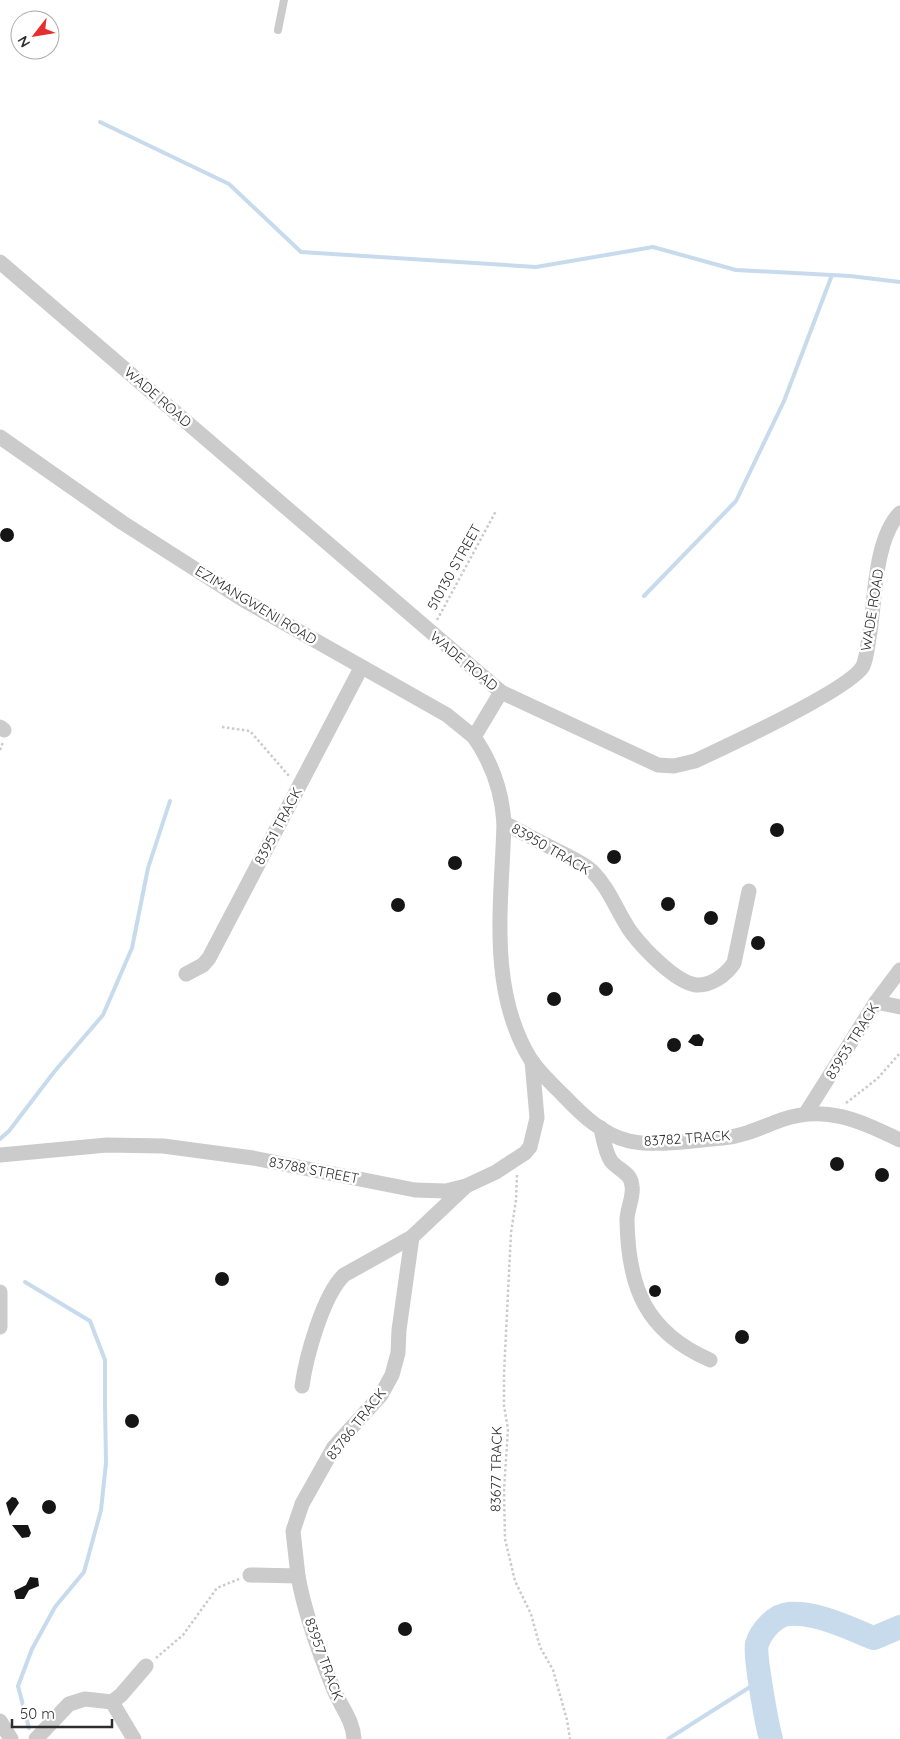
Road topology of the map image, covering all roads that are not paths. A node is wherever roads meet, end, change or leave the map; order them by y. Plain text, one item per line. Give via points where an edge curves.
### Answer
1 (284, 0) edge
2 (278, 30) dead end
3 (0, 262) edge
4 (0, 437) edge
5 (900, 513) edge
6 (361, 668) junction
7 (501, 692) junction
8 (474, 737) junction
9 (504, 822) junction
10 (749, 892) dead end
11 (900, 970) edge
12 (186, 974) dead end
13 (876, 1002) junction
14 (900, 1007) edge
15 (532, 1061) junction
16 (806, 1113) junction
17 (601, 1128) junction
18 (900, 1140) edge
19 (0, 1155) edge
20 (466, 1186) junction
21 (412, 1237) junction
22 (0, 1292) edge
23 (0, 1327) edge
24 (710, 1360) dead end
25 (302, 1386) dead end
26 (250, 1576) road end
27 (298, 1576) junction
28 (146, 1666) road end
29 (112, 1702) junction
30 (0, 1721) edge
31 (11, 1739) edge
32 (36, 1739) edge
33 (134, 1739) edge
34 (354, 1739) edge

1 - 2 lane
3 - 7 street, WADE ROAD
4 - 6 street, EZIMANGWENI ROAD via 242,599
5 - 7 street, WADE ROAD via 892,521 882,548 863,666 842,686 695,761 674,766 658,765
6 - 8 street, EZIMANGWENI ROAD via 446,716
6 - 12 street, 83951 TRACK via 209,958
7 - 8 street
8 - 9 street, 83782 TRACK via 490,765 503,807
9 - 10 street, 83950 TRACK via 590,870 605,887 642,946 664,966 696,985 708,983 729,972 734,963
9 - 15 street, 83782 TRACK via 501,956 508,1004
11 - 13 street, 83953 TRACK
13 - 14 street
13 - 16 street, 83953 TRACK
15 - 17 street, 83782 TRACK via 576,1108
15 - 20 street, 83788 STREET via 537,1118 530,1147 517,1158
16 - 17 street, 83782 TRACK via 725,1138 644,1143
16 - 18 street, 83782 TRACK via 861,1121
17 - 24 street via 611,1161 625,1172 632,1184 627,1223 631,1267 638,1293 648,1312 674,1341
19 - 20 street, 83788 STREET via 107,1145 163,1146 262,1160 415,1190
20 - 21 street
21 - 25 street via 344,1274 337,1282 312,1336
21 - 27 street, 83786 TRACK via 398,1353 392,1375 381,1395 334,1447 302,1504 293,1531
22 - 23 street
26 - 27 street
27 - 34 street, 83957 TRACK via 319,1650 334,1691 353,1728
28 - 29 street
29 - 32 street via 85,1700 68,1704
29 - 33 street
30 - 31 street

